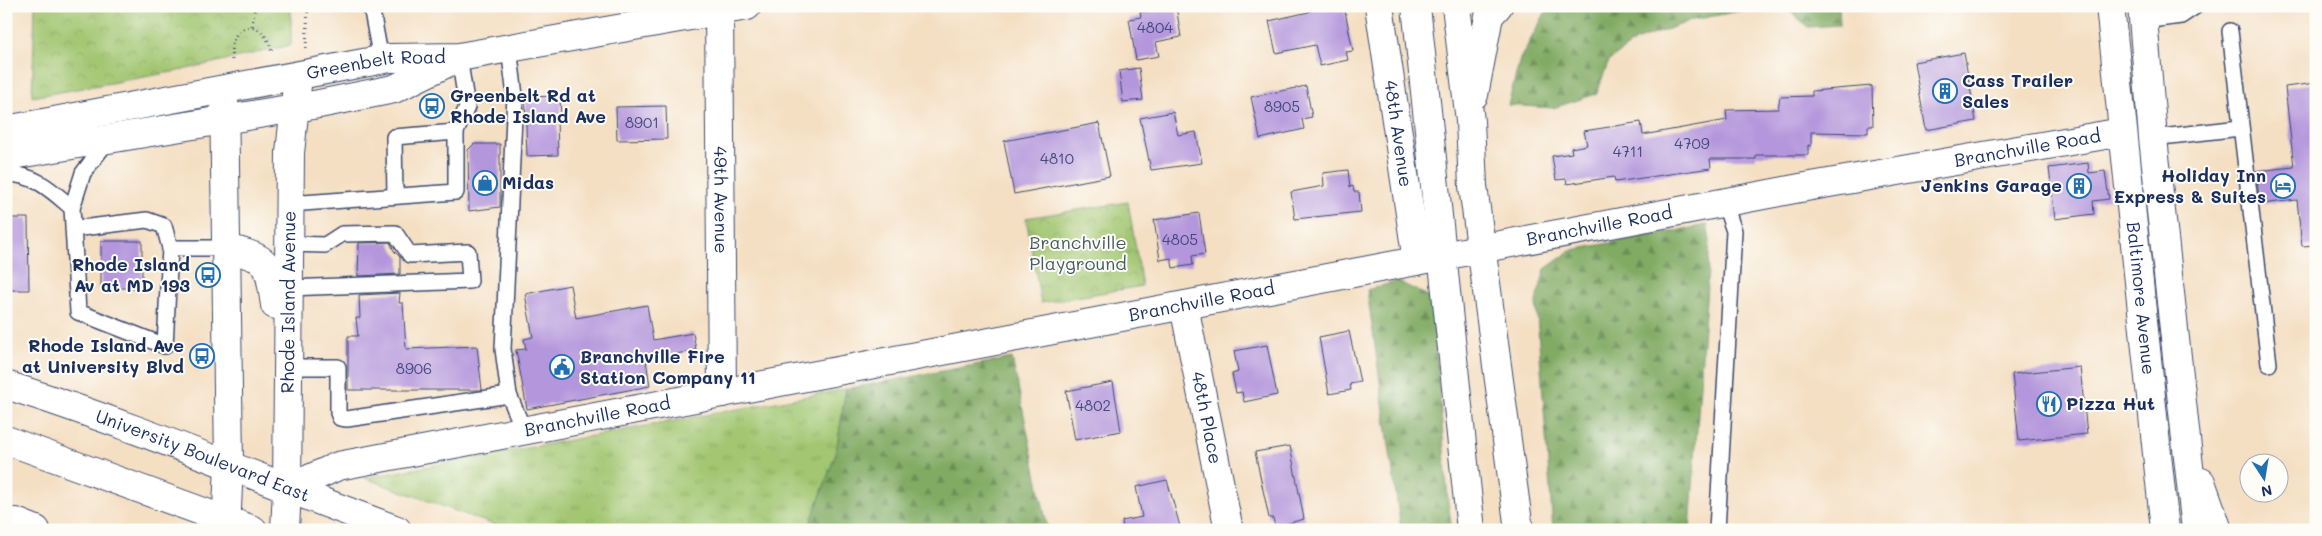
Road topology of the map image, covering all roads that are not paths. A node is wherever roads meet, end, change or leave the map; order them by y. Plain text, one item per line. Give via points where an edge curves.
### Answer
1 (371, 6) edge
2 (747, 6) edge
3 (1380, 6) edge
4 (1416, 6) edge
5 (1456, 6) edge
6 (1498, 6) edge
7 (2196, 6) edge
8 (719, 9) edge
9 (2108, 12) edge
10 (2142, 14) edge
11 (2230, 31) dead end
12 (509, 48) junction
13 (459, 57) junction
14 (381, 60) junction
15 (298, 76) junction
16 (214, 92) junction
17 (294, 108) junction
18 (225, 120) junction
19 (1470, 121) junction
20 (2240, 128) junction
21 (6, 130) edge
22 (456, 132) junction
23 (2122, 132) junction
24 (109, 138) junction
25 (2152, 138) junction
26 (6, 156) edge
27 (6, 174) edge
28 (396, 196) junction
29 (1724, 202) junction
30 (289, 204) junction
31 (72, 208) junction
32 (73, 229) junction
33 (288, 244) junction
34 (170, 248) junction
35 (227, 248) junction
36 (1481, 249) junction
37 (1443, 256) junction
38 (1416, 261) junction
39 (288, 288) junction
40 (1184, 306) junction
41 (2269, 364) dead end
42 (287, 374) junction
43 (6, 385) edge
44 (722, 393) junction
45 (509, 395) junction
46 (524, 430) junction
47 (6, 440) edge
48 (2186, 442) junction
49 (229, 465) junction
50 (287, 489) junction
51 (226, 525) edge
52 (253, 530) edge
53 (285, 530) edge
54 (397, 530) edge
55 (1229, 530) edge
56 (1471, 530) edge
57 (1519, 530) edge
58 (1717, 530) edge
59 (2165, 530) edge
60 (2196, 530) edge
61 (2218, 530) edge

1 - 14 lane
2 - 8 main road, Greenbelt Road
3 - 38 main road, 48th Avenue
4 - 37 main road, 48th Avenue
5 - 19 main road
6 - 19 main road via 1489,16
7 - 10 lane via 2181,16
8 - 12 main road, Greenbelt Road
8 - 44 main road, 49th Avenue
9 - 23 main road, Baltimore Avenue
10 - 25 main road, Baltimore Avenue
11 - 20 lane
12 - 13 main road, Greenbelt Road
12 - 45 lane via 516,96 502,349
13 - 14 main road, Greenbelt Road
13 - 17 main road via 394,89
13 - 22 lane via 467,107
14 - 15 main road, Greenbelt Road
15 - 16 main road, Greenbelt Road
15 - 17 main road, Rhode Island Avenue
16 - 18 main road
16 - 21 main road, Greenbelt Road
17 - 18 main road
17 - 30 main road, Rhode Island Avenue
18 - 24 main road
18 - 35 main road
19 - 36 main road via 1473,186
20 - 25 lane
20 - 41 lane
22 - 28 lane via 456,192
22 - 28 lane via 394,137
23 - 29 main road, Branchville Road
23 - 59 main road, Baltimore Avenue
24 - 26 main road
24 - 31 lane via 83,172
25 - 48 main road, Baltimore Avenue
27 - 31 lane via 19,174 43,183
28 - 30 lane
29 - 36 main road, Branchville Road
29 - 58 lane via 1734,231
30 - 33 main road, Rhode Island Avenue
31 - 32 lane
32 - 34 lane via 147,220 164,226
32 - 34 lane via 78,312 165,346
33 - 39 main road, Rhode Island Avenue
33 - 39 lane via 325,245 342,234 394,233 410,255 468,252 470,281
34 - 35 lane
35 - 42 main road via 256,256 269,269
35 - 49 main road
36 - 37 main road, Branchville Road
36 - 57 main road
37 - 38 main road, Branchville Road
37 - 56 main road, 48th Avenue
38 - 40 main road, Branchville Road
39 - 42 main road, Rhode Island Avenue
40 - 44 main road, Branchville Road
40 - 55 main road, 48th Place
42 - 45 lane via 338,367 338,413 340,418 347,419
42 - 50 main road, Rhode Island Avenue
43 - 49 main road, University Boulevard East
44 - 46 main road, Branchville Road
45 - 46 lane
46 - 50 main road, Branchville Road via 338,466
47 - 51 main road
48 - 60 main road, Baltimore Avenue
48 - 61 main road
49 - 50 main road, University Boulevard East
49 - 51 main road
50 - 53 main road, Rhode Island Avenue
50 - 54 main road, University Boulevard East
51 - 52 main road

